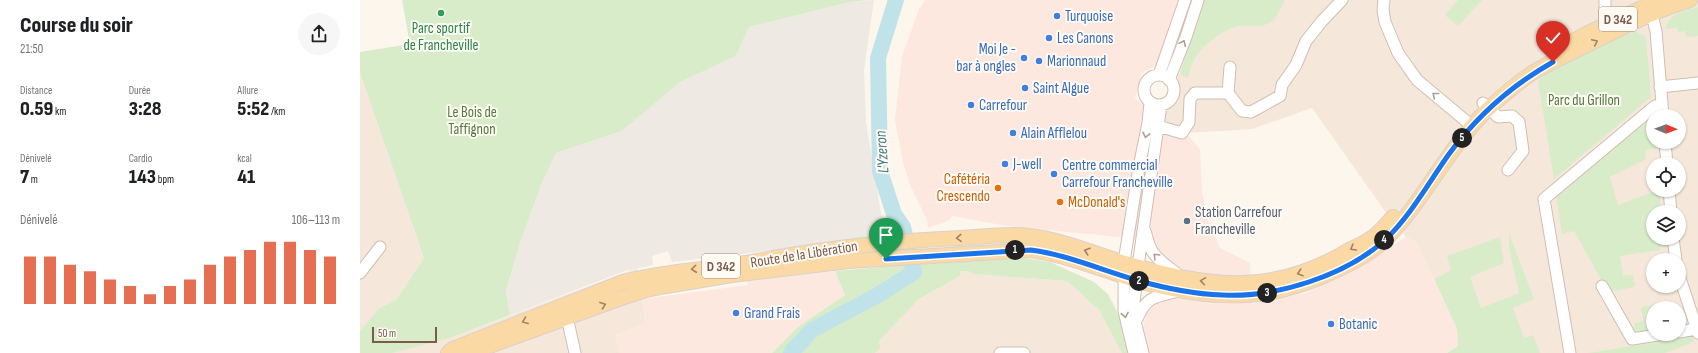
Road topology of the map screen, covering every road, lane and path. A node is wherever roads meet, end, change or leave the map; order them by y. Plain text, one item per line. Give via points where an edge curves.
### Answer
1 (1185, 0) edge
2 (1198, 0) edge
3 (1342, 0) edge
4 (1374, 0) edge
5 (1605, 0) edge
6 (1690, 0) edge
7 (1384, 5) edge
8 (1652, 5) edge
9 (1608, 29) junction
10 (1230, 67) dead end
11 (1164, 78) junction
12 (1698, 83) edge
13 (1660, 87) junction
14 (1228, 93) junction
15 (1150, 103) junction
16 (1161, 105) junction
17 (1486, 106) junction
18 (1650, 109) edge
19 (1659, 109) edge
20 (1662, 109) edge
21 (1646, 113) edge
22 (1469, 123) junction
23 (1158, 126) junction
24 (1508, 170) dead end
25 (1144, 226) junction
26 (380, 247) dead end
27 (1130, 271) junction
28 (360, 273) edge
29 (1181, 284) junction
30 (1602, 286) dead end
31 (1685, 293) edge
32 (564, 312) junction
33 (1136, 321) junction
34 (1697, 331) edge
35 (1686, 332) edge
36 (1646, 337) edge
37 (448, 353) edge
38 (470, 353) edge
39 (575, 353) edge
40 (1000, 353) edge
41 (1024, 353) edge
42 (1134, 353) edge
43 (1143, 353) edge
44 (1570, 353) edge

1 - 11 street
11 -> 2 street via 1186,37
3 - 14 street via 1306,41 1296,66 1282,85 1280,96 1251,112 1242,111
4 - 7 street
5 - 9 street
6 - 8 main road, D 342
22 -> 7 street via 1417,80 1398,53 1385,22
8 - 9 main road, D 342
8 - 13 street
9 - 17 main road, D 342 via 1532,74
10 - 14 street
11 - 15 street via 1148,80 1144,87 1145,96
11 - 16 street via 1173,88 1172,97 1170,101
12 - 13 street
13 - 20 street
14 - 23 street via 1195,93 1190,98 1188,122 1182,133
15 - 16 street
15 -> 27 street via 1139,167
16 - 23 street
17 - 22 main road, D 342
17 - 24 street via 1498,117 1512,116 1519,122 1523,151
18 - 19 street via 1654,106
21 - 44 street via 1544,199
22 - 29 main road, D 342 via 1398,225 1374,242 1359,258 1300,285 1277,291 1221,295
23 - 25 street
25 - 27 street
29 -> 25 street via 1171,267 1158,259 1151,250
26 - 28 street
27 - 29 main road, D 342
32 -> 27 main road, Route de la Libération / D 342 via 646,290 754,272 926,256 1031,250
27 -> 32 main road, Route de la Libération / D 342 via 1054,240 1014,235 927,239 831,249 742,264 644,276 623,282
27 - 33 street
27 -> 42 street via 1124,311
29 - 33 street via 1147,301
30 - 36 street via 1632,339
31 - 34 street
32 -> 37 main road, Route de la Libération / D 342 via 452,349
32 - 38 main road, Route de la Libération / D 342
32 - 39 street
33 - 43 street
34 - 35 street
40 - 41 street

